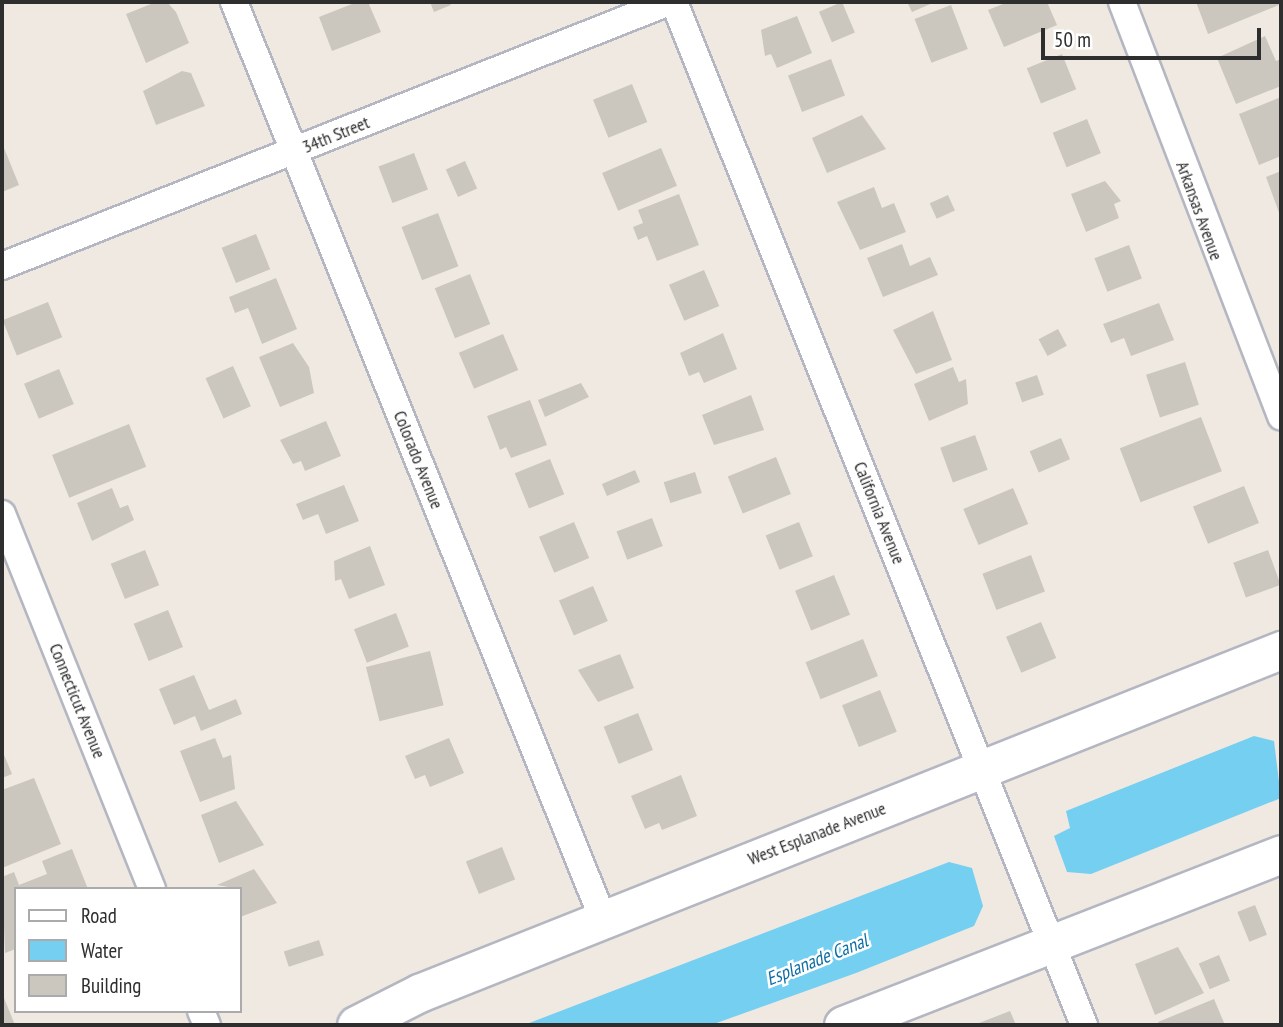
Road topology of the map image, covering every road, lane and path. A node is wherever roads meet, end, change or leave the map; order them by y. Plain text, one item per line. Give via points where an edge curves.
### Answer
1 (234, 2) edge
2 (671, 2) edge
3 (1122, 2) edge
4 (293, 152) junction
5 (2, 266) edge
6 (1281, 418) edge
7 (2, 514) edge
8 (1281, 650) edge
9 (981, 769) junction
10 (1281, 854) edge
11 (151, 887) edge
12 (603, 919) junction
13 (1051, 943) junction
14 (482, 967) junction
15 (356, 1025) edge
16 (397, 1025) edge
17 (843, 1025) edge
18 (1084, 1025) edge

1 - 4 street, Colorado Avenue
2 - 4 street, 34th Street
2 - 9 street, California Avenue
3 - 6 street, Arkansas Avenue
4 - 5 street, 34th Street
4 - 12 street, Colorado Avenue
7 - 11 street, Connecticut Avenue
8 - 9 main road, West Esplanade Avenue
9 - 12 main road, West Esplanade Avenue
9 - 13 street, California Avenue
10 - 13 main road
12 - 14 main road, West Esplanade Avenue
13 - 17 main road
13 - 18 street, California Avenue
14 - 15 main road, West Esplanade Avenue
14 - 16 main road

